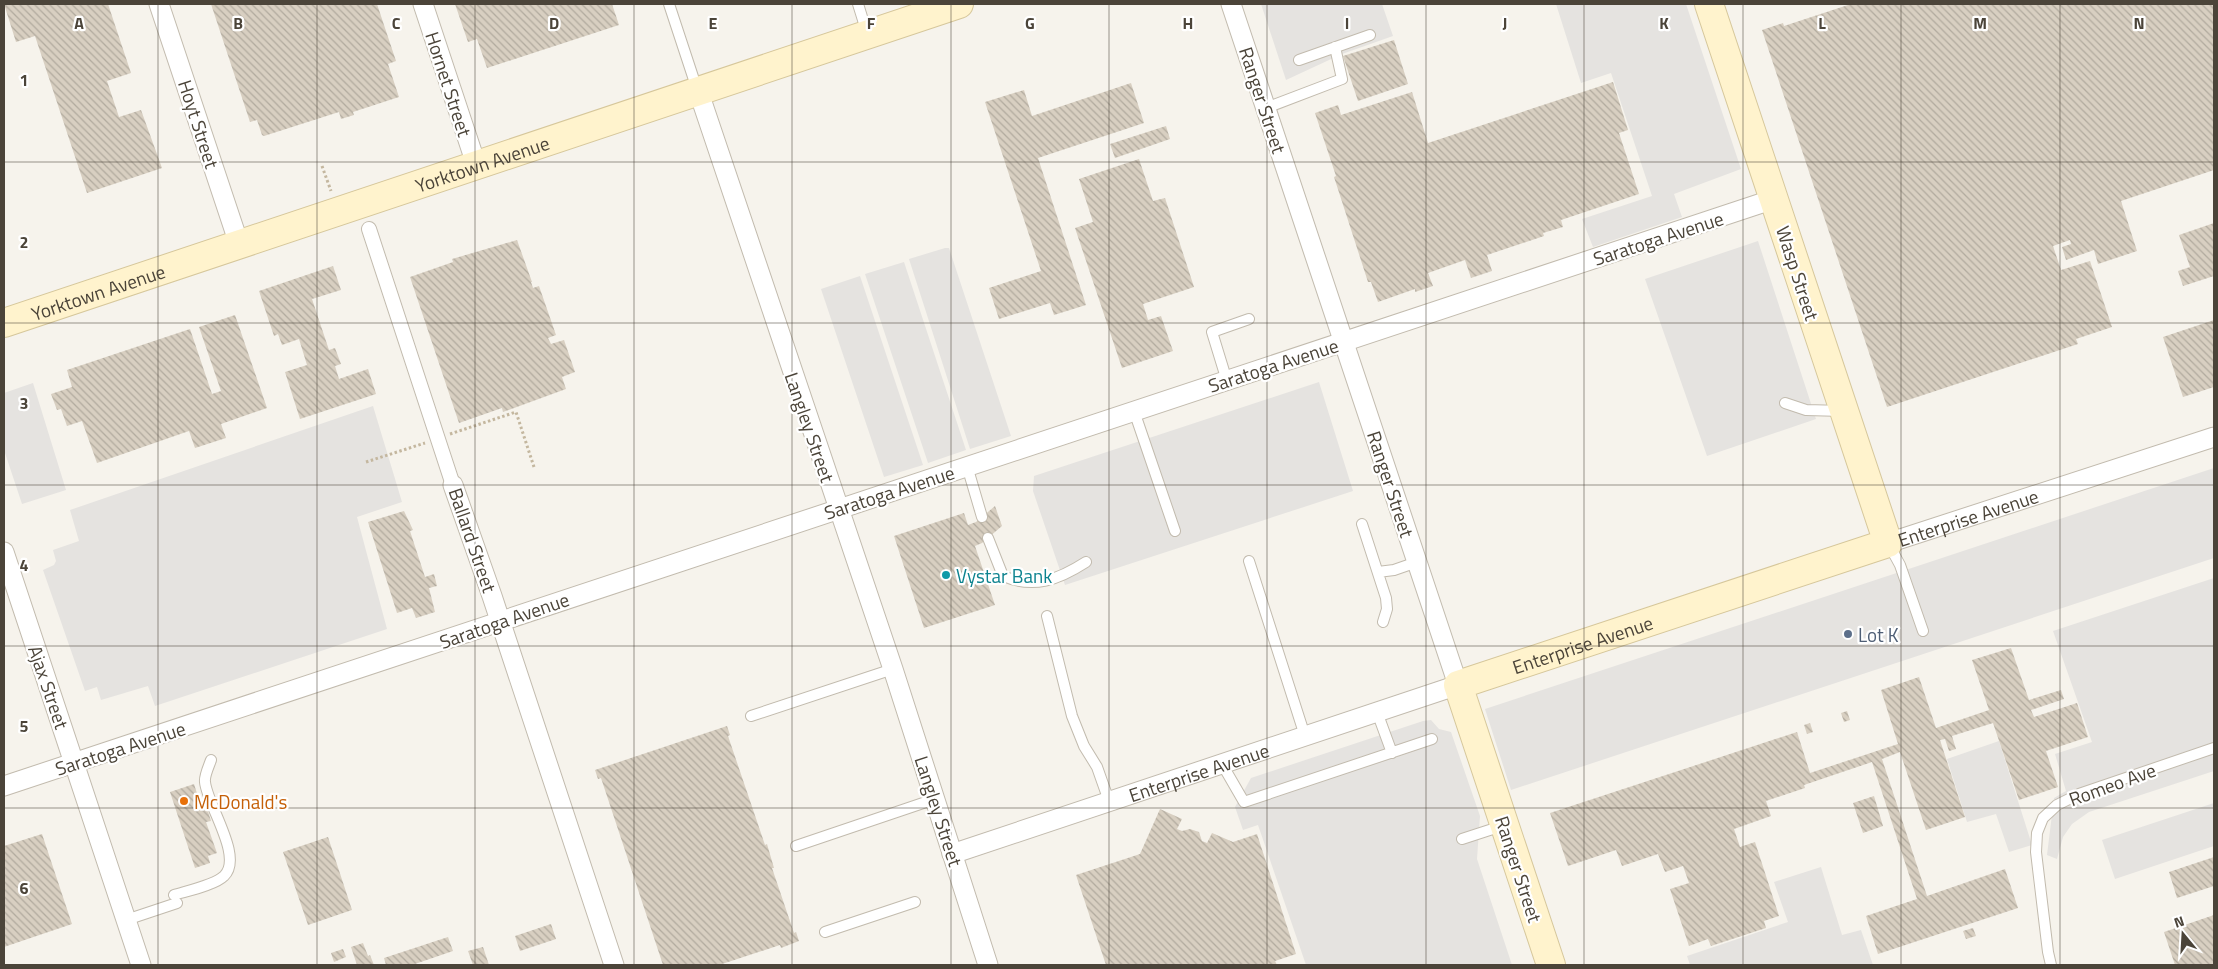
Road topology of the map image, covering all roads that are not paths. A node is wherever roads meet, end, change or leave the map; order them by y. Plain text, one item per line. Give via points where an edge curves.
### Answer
1 (160, 4) edge
2 (423, 4) edge
3 (669, 4) edge
4 (858, 4) edge
5 (958, 4) edge
6 (1231, 4) edge
7 (1709, 4) edge
8 (868, 34) junction
9 (1370, 35) dead end
10 (1335, 47) junction
11 (1299, 60) dead end
12 (698, 90) junction
13 (1266, 108) junction
14 (476, 164) junction
15 (1774, 199) junction
16 (369, 229) dead end
17 (239, 244) junction
18 (1249, 319) dead end
19 (4, 323) edge
20 (1343, 342) junction
21 (1227, 380) junction
22 (1785, 403) dead end
23 (1134, 411) junction
24 (1844, 411) junction
25 (2214, 437) edge
26 (967, 466) junction
27 (453, 485) joint
28 (838, 508) junction
29 (982, 516) dead end
30 (1362, 524) dead end
31 (1175, 531) dead end
32 (988, 538) dead end
33 (1888, 543) junction
34 (4, 552) edge
35 (1249, 561) dead end
36 (1086, 562) dead end
37 (1417, 562) junction
38 (1378, 572) junction
39 (1047, 616) dead end
40 (500, 622) junction
41 (1383, 622) dead end
42 (1923, 631) dead end
43 (893, 669) junction
44 (1458, 685) junction
45 (1377, 712) junction
46 (751, 716) dead end
47 (1305, 736) junction
48 (1432, 739) dead end
49 (2214, 748) edge
50 (1392, 752) junction
51 (211, 760) dead end
52 (74, 762) junction
53 (1222, 764) junction
54 (4, 786) edge
55 (935, 799) junction
56 (1109, 802) junction
57 (1506, 825) junction
58 (1462, 840) dead end
59 (796, 846) dead end
60 (952, 854) junction
61 (915, 902) dead end
62 (126, 920) junction
63 (825, 932) dead end
64 (141, 965) edge
65 (614, 965) edge
66 (988, 965) edge
67 (1551, 965) edge
68 (2052, 965) edge

1 - 17 street, Hoyt Street
2 - 14 street, Hornet Street
3 - 12 lane, Langley Street
4 - 8 lane
5 - 8 main road, Yorktown Avenue
6 - 13 street, Ranger Street
7 - 15 main road, Wasp Street
8 - 12 main road, Yorktown Avenue
9 - 10 lane
10 - 11 lane
10 - 13 lane via 1342,79
12 - 14 main road, Yorktown Avenue
12 - 28 street, Langley Street
13 - 20 street, Ranger Street
14 - 17 main road, Yorktown Avenue
15 - 20 street, Saratoga Avenue
15 - 24 main road, Wasp Street
16 - 27 street, Ballard Street
17 - 19 main road, Yorktown Avenue
18 - 21 lane via 1212,332
20 - 21 street, Saratoga Avenue
20 - 37 street, Ranger Street
21 - 23 street, Saratoga Avenue
22 - 24 lane via 1806,410
23 - 26 street, Saratoga Avenue
23 - 31 lane
24 - 33 main road, Wasp Street
25 - 33 street, Enterprise Avenue
26 - 28 street, Saratoga Avenue
26 - 29 lane
27 - 40 street, Ballard Street
28 - 40 street, Saratoga Avenue
28 - 43 street, Langley Street
30 - 38 lane
32 - 36 lane via 1003,576 1018,582 1034,584
33 - 42 lane via 1900,565
33 - 44 main road, Enterprise Avenue
34 - 52 street, Ajax Street
35 - 47 lane
37 - 38 lane
37 - 44 street, Ranger Street
38 - 41 lane via 1386,598
39 - 56 lane via 1072,716 1084,746 1098,767
40 - 52 street, Saratoga Avenue
40 - 65 street, Ballard Street
43 - 46 lane
43 - 55 street, Langley Street
44 - 45 street, Enterprise Avenue
44 - 57 main road, Ranger Street
45 - 47 street, Enterprise Avenue
45 - 50 lane
47 - 53 street, Enterprise Avenue
48 - 50 lane
49 - 68 lane, Romeo Ave via 2079,794 2057,805 2043,818 2037,833 2036,852
50 - 53 lane via 1244,802
51 - 62 lane via 204,781 229,852 230,865 226,875
52 - 54 street, Saratoga Avenue
52 - 62 street, Ajax Street
53 - 56 street, Enterprise Avenue
55 - 59 lane
55 - 60 street, Langley Street
56 - 60 street, Enterprise Avenue
57 - 58 lane
57 - 67 main road, Ranger Street
60 - 66 street, Langley Street
61 - 63 lane
62 - 64 street, Ajax Street

